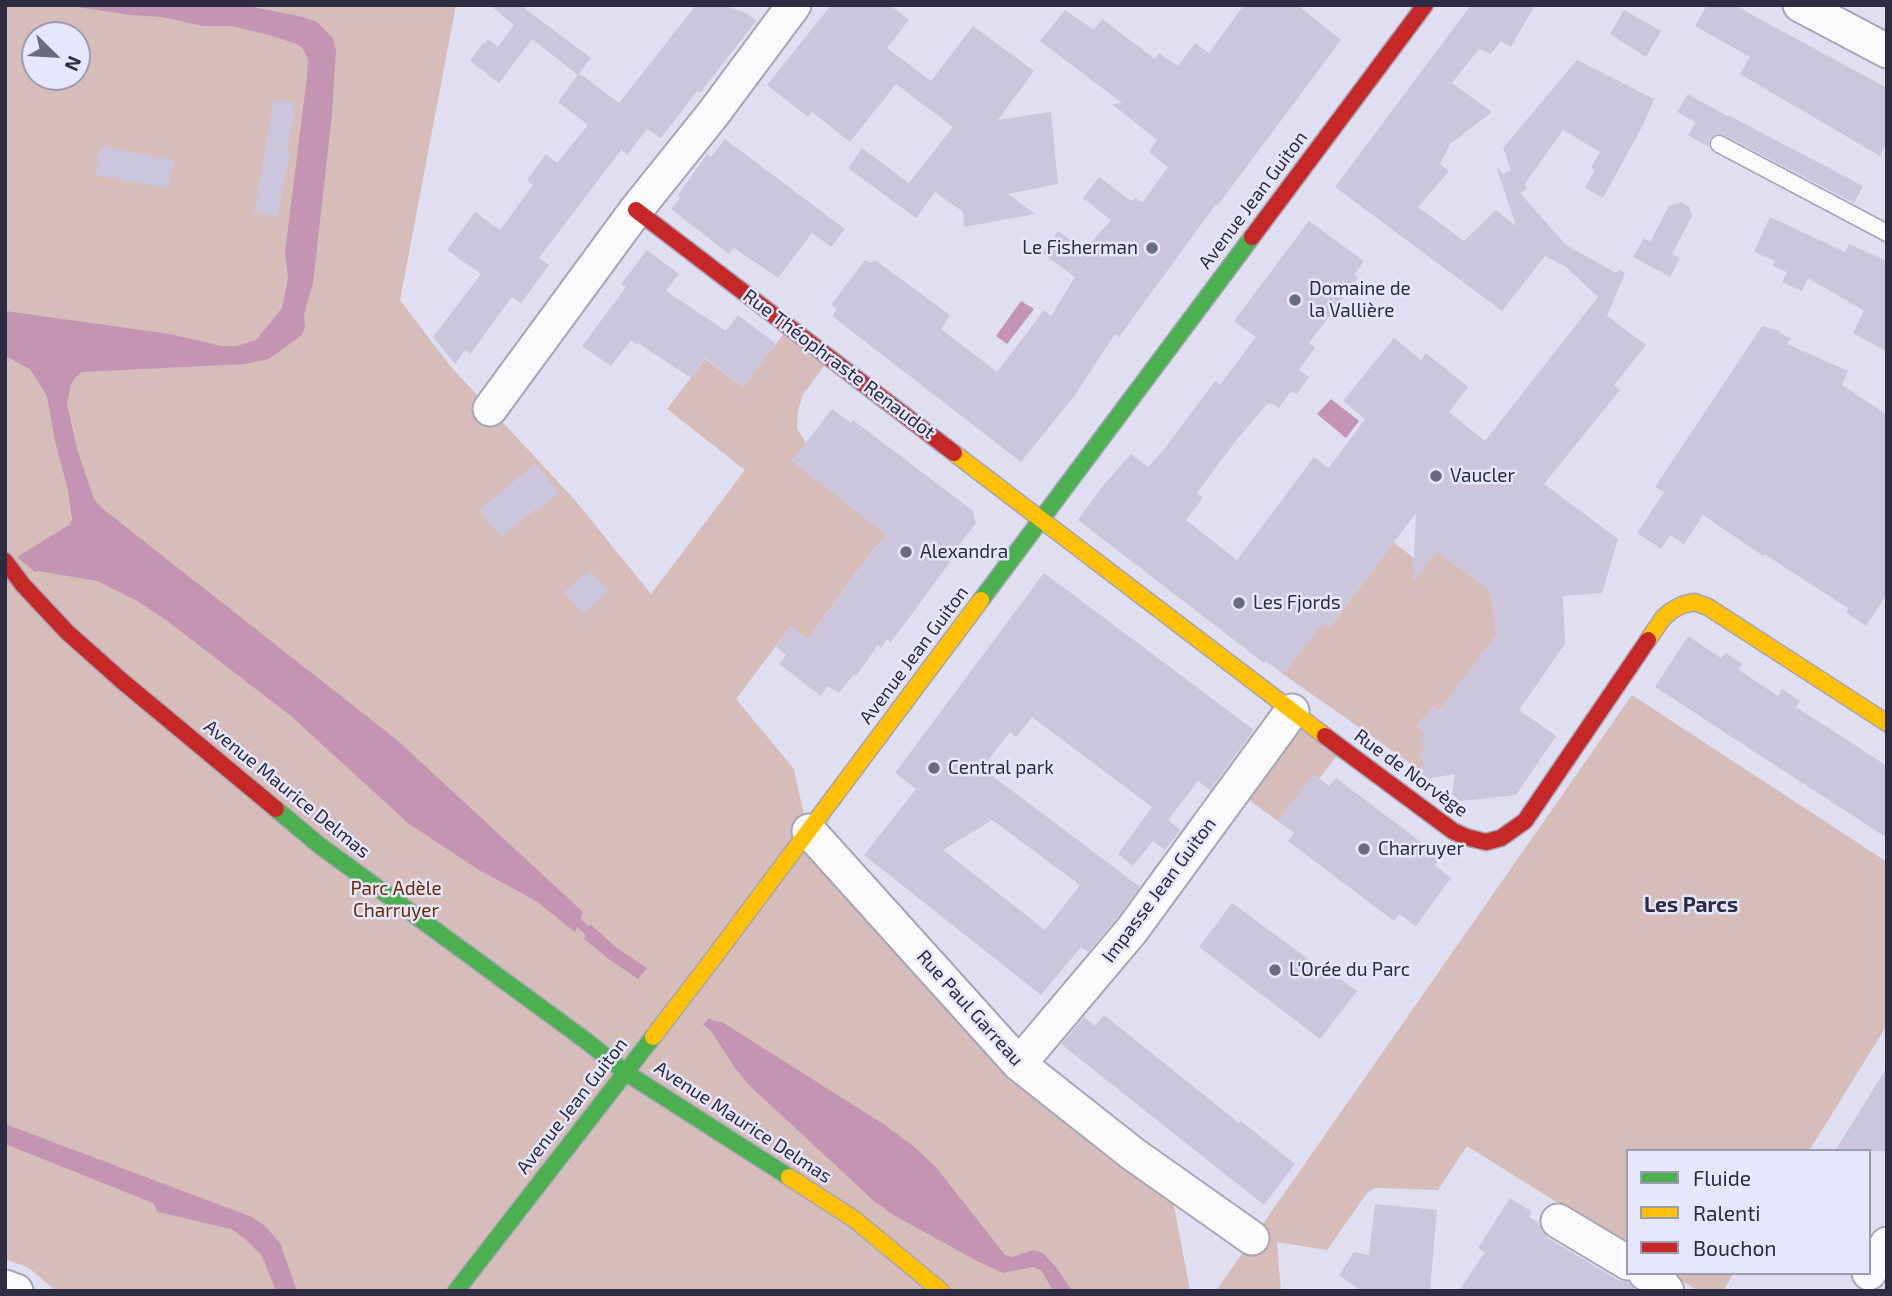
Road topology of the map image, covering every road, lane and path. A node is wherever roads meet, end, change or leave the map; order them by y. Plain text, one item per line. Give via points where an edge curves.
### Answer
1 (794, 5) edge
2 (1425, 5) edge
3 (1800, 5) edge
4 (1887, 51) edge
5 (1719, 144) dead end
6 (636, 210) junction
7 (1887, 233) edge
8 (490, 409) dead end
9 (1041, 519) junction
10 (5, 561) edge
11 (1292, 711) junction
12 (1887, 723) edge
13 (809, 831) junction
14 (1019, 1064) junction
15 (625, 1072) junction
16 (1558, 1221) dead end
17 (1252, 1238) dead end
18 (1887, 1244) edge
19 (1626, 1262) edge
20 (1871, 1270) edge
21 (1648, 1275) edge
22 (1868, 1275) edge
23 (5, 1287) edge
24 (16, 1291) edge
25 (456, 1291) edge
26 (941, 1291) edge
27 (1667, 1291) edge
28 (1859, 1291) edge

1 - 6 street
2 - 9 street, Avenue Jean Guiton
3 - 4 street
5 - 7 lane
6 - 8 street
6 - 9 street, Rue Théophraste Renaudot
9 - 11 street, Rue de Norvège
9 - 13 street, Avenue Jean Guiton
10 - 15 street, Avenue Maurice Delmas via 67,632 319,845
11 - 12 street, Rue de Norvège via 1452,831 1486,842 1501,838 1525,821 1663,618 1682,605 1694,602 1708,607
11 - 14 street, Impasse Jean Guiton via 1132,930
13 - 14 street, Rue Paul Garreau
13 - 15 street, Avenue Jean Guiton
14 - 17 street, Rue Paul Garreau via 1133,1154
15 - 25 street, Avenue Jean Guiton
15 - 26 street, Avenue Maurice Delmas via 854,1219
16 - 19 street
18 - 20 street
21 - 27 street
22 - 28 street
23 - 24 street

